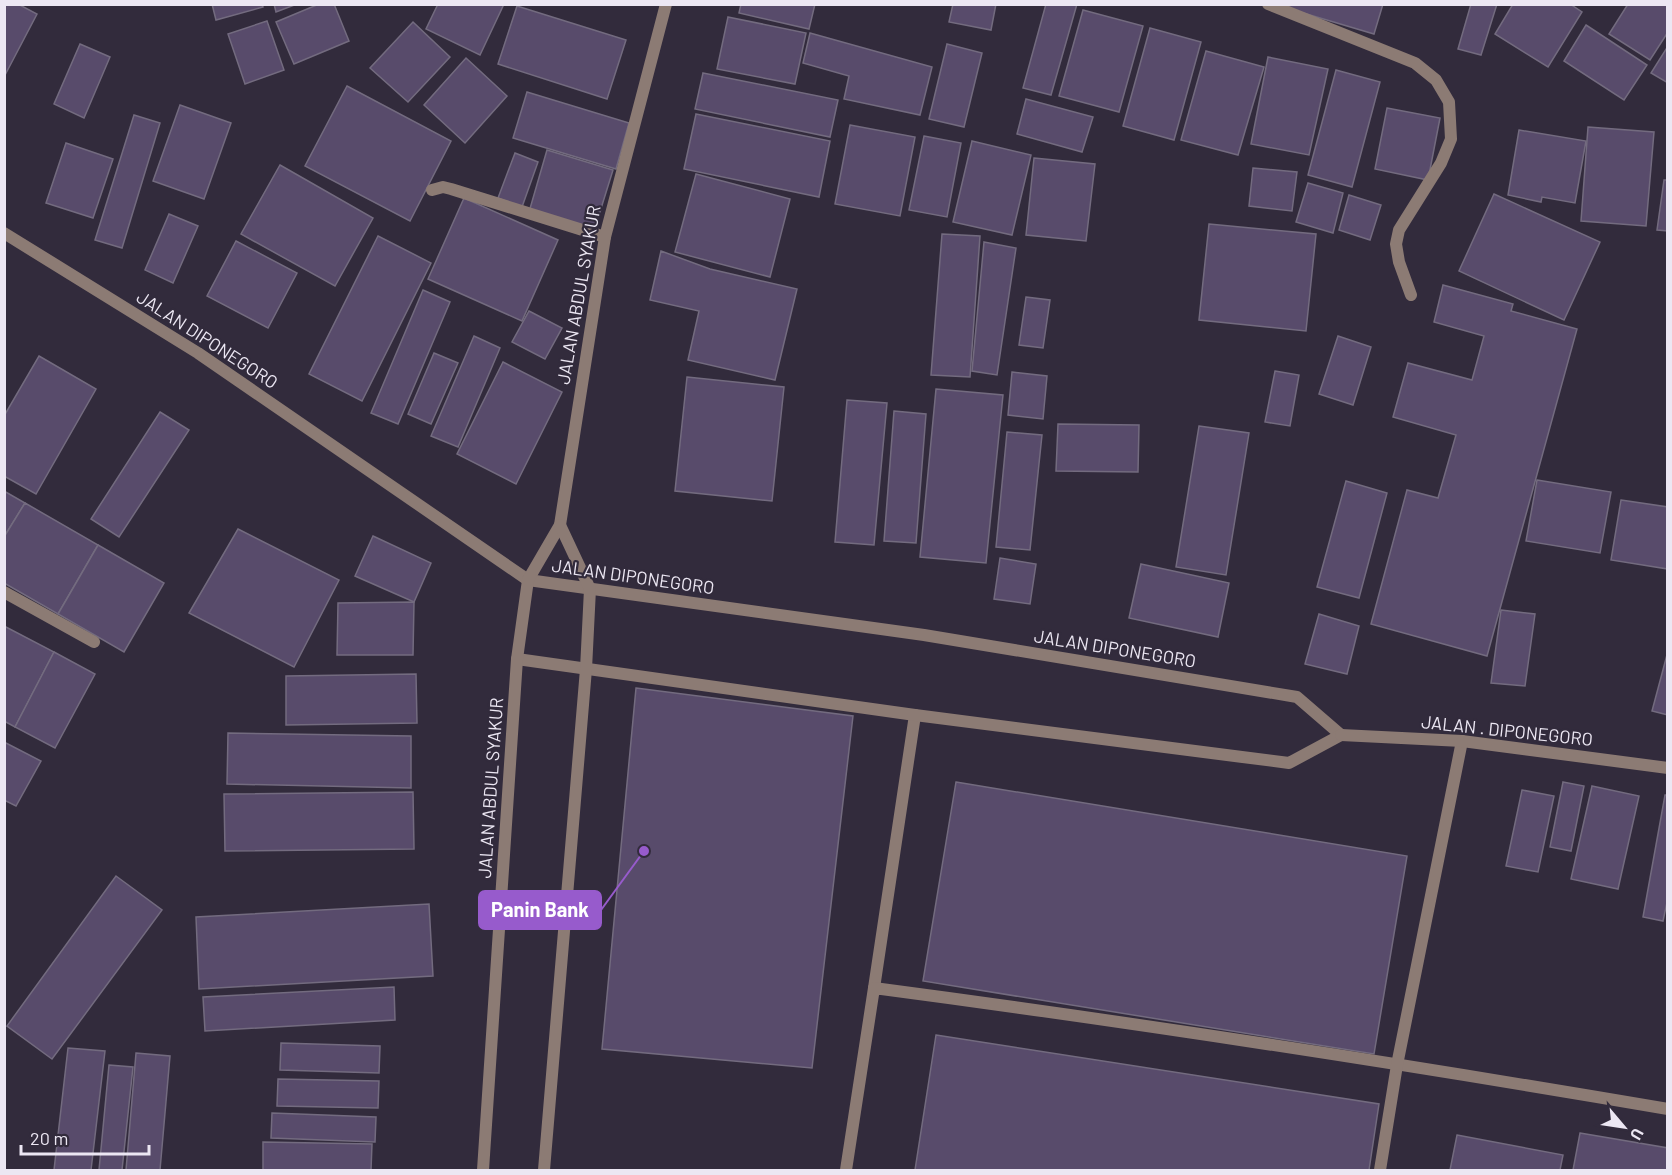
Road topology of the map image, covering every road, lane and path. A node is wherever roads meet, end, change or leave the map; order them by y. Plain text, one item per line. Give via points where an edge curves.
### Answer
1 (666, 4) edge
2 (1268, 4) edge
3 (432, 190) dead end
4 (4, 232) edge
5 (605, 237) junction
6 (1412, 295) dead end
7 (560, 525) junction
8 (528, 580) junction
9 (590, 589) junction
10 (4, 592) edge
11 (94, 642) dead end
12 (517, 659) junction
13 (586, 669) junction
14 (915, 715) junction
15 (1341, 735) junction
16 (1462, 741) junction
17 (1668, 768) edge
18 (874, 988) junction
19 (1397, 1065) junction
20 (1668, 1109) edge
21 (483, 1170) edge
22 (544, 1170) edge
23 (846, 1170) edge
24 (1380, 1170) edge

1 - 5 street, JALAN ABDUL SYAKUR
2 - 6 street via 1415,63 1436,80 1449,102 1451,139 1441,163 1399,230 1396,244
3 - 5 street via 451,189
4 - 8 street, JALAN DIPONEGORO via 198,353
5 - 7 street, JALAN ABDUL SYAKUR
7 - 8 street, JALAN ABDUL SYAKUR
7 - 9 street
8 - 9 street, JALAN DIPONEGORO
8 - 12 street, JALAN ABDUL SYAKUR
9 - 13 street
9 - 15 street, JALAN DIPONEGORO via 924,635 1297,697
10 - 11 street
12 - 13 street
12 - 21 street, JALAN ABDUL SYAKUR
13 - 14 street
13 - 22 street
14 - 15 street via 1289,763
14 - 18 street
15 - 16 street, JALAN . DIPONEGORO
16 - 17 street, JALAN . DIPONEGORO
16 - 19 street
18 - 19 street
18 - 23 street
19 - 20 street
19 - 24 street

